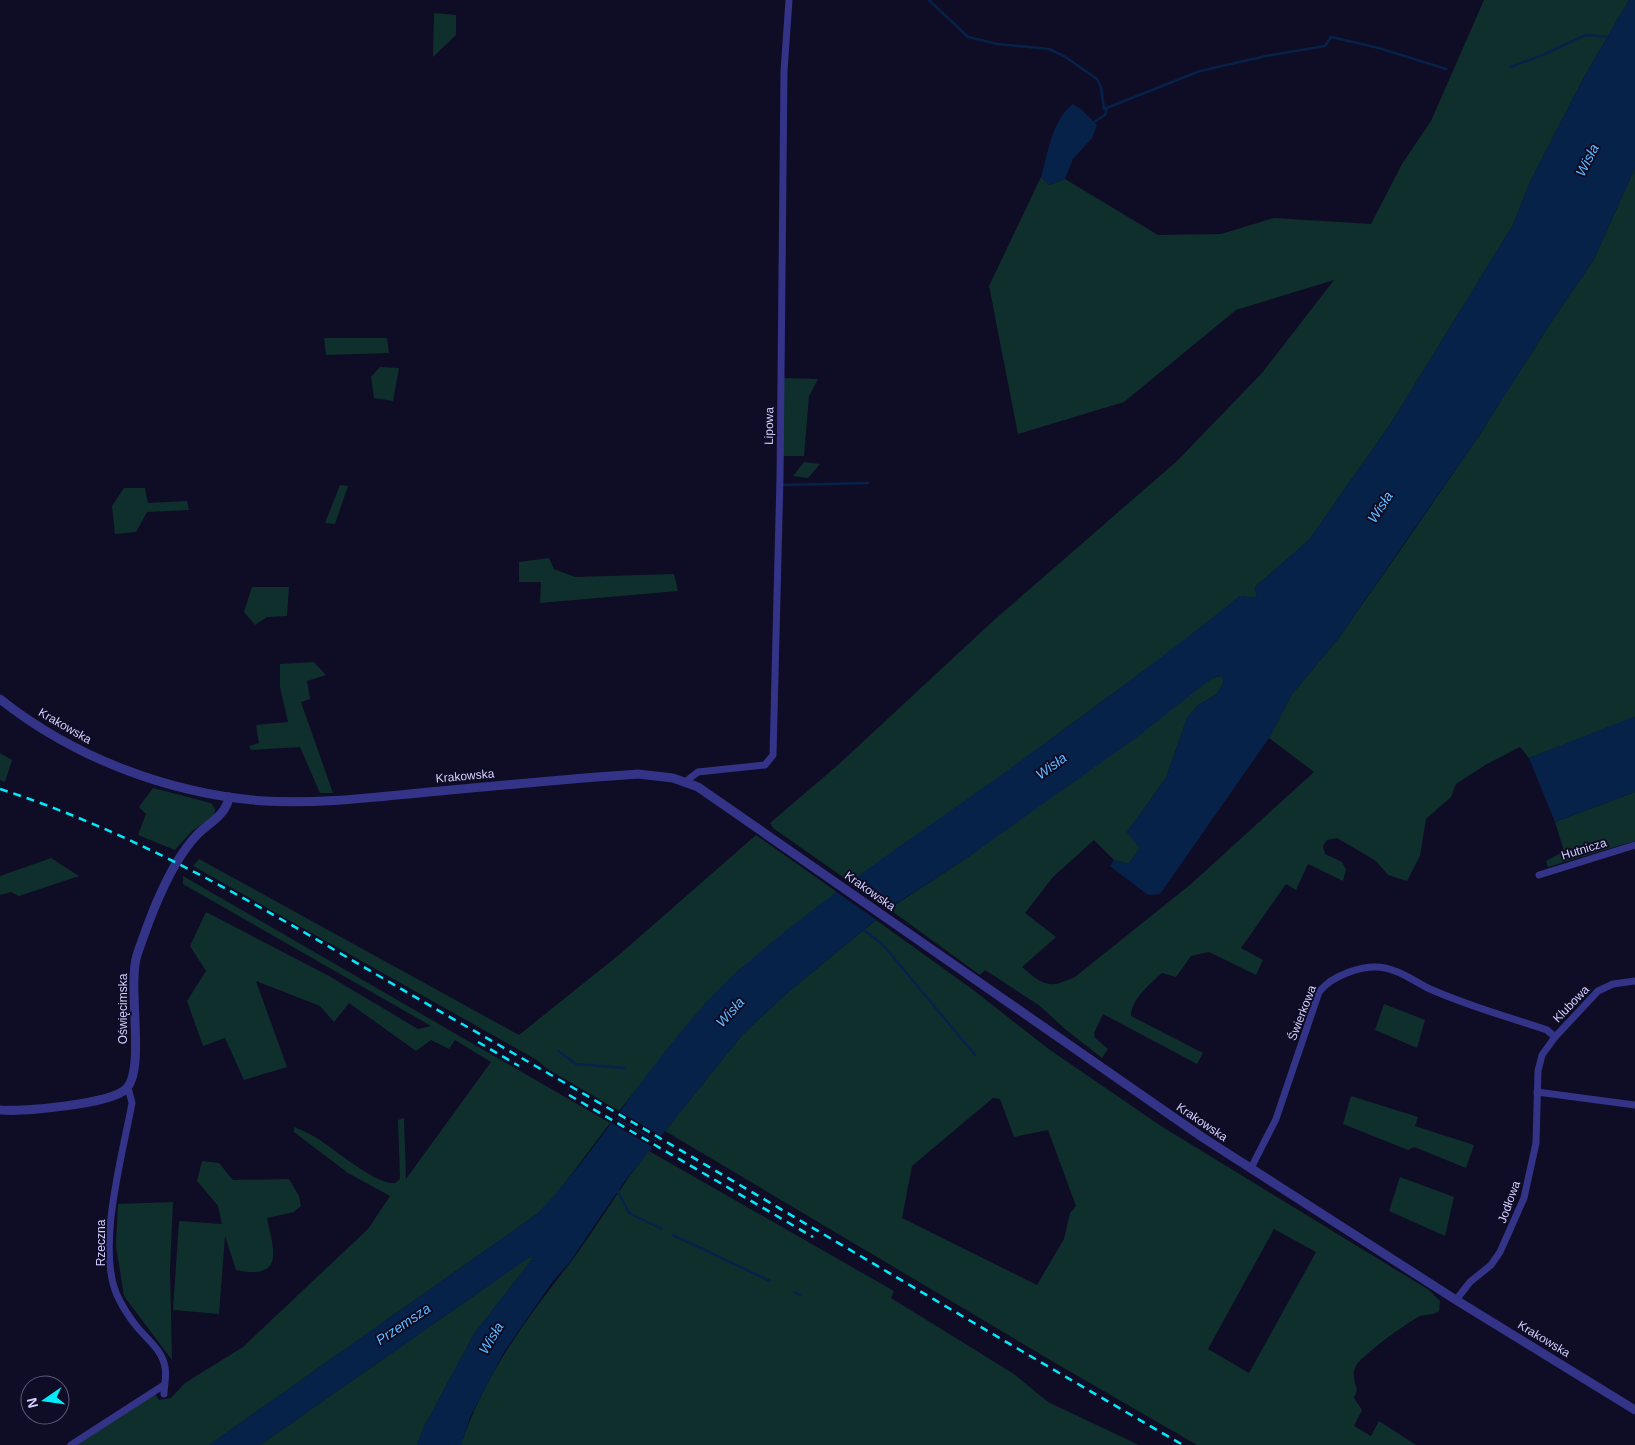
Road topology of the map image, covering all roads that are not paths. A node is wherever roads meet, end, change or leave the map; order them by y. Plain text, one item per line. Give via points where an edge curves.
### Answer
1 (788, 0) edge
2 (0, 699) edge
3 (685, 782) junction
4 (229, 797) junction
5 (1635, 845) edge
6 (1539, 875) dead end
7 (1635, 981) edge
8 (1555, 1037) junction
9 (128, 1087) junction
10 (1536, 1092) junction
11 (1635, 1105) edge
12 (0, 1110) edge
13 (1251, 1168) junction
14 (1456, 1300) junction
15 (164, 1385) junction
16 (164, 1394) dead end
17 (1635, 1410) edge
18 (71, 1445) edge

1 - 3 street, Lipowa via 784,71 780,478 773,755 766,765 698,772
2 - 4 street, Krakowska via 53,735 99,760 145,777
3 - 4 street, Krakowska via 638,774 330,801 264,801
3 - 13 street, Krakowska via 698,787 767,834 1202,1138
4 - 9 street, Oświęcimska via 228,808 196,836 180,858 139,950 133,990 135,1060
5 - 6 street, Hutnicza
7 - 8 street, Klubowa via 1613,984 1598,991
8 - 10 street, Jodłowa via 1542,1055
8 - 13 street, Świerkowa via 1547,1030 1431,989 1397,970 1371,968 1334,978 1319,992 1276,1120
9 - 12 street via 113,1097 80,1104
9 - 15 street, Rzeczna via 132,1103 114,1201 112,1270 116,1293 125,1311 161,1356 166,1369
10 - 11 street
10 - 14 street, Jodłowa via 1536,1143 1524,1198 1500,1252
13 - 14 street, Krakowska
14 - 17 street, Krakowska
15 - 16 street, Rzeczna
15 - 18 street

